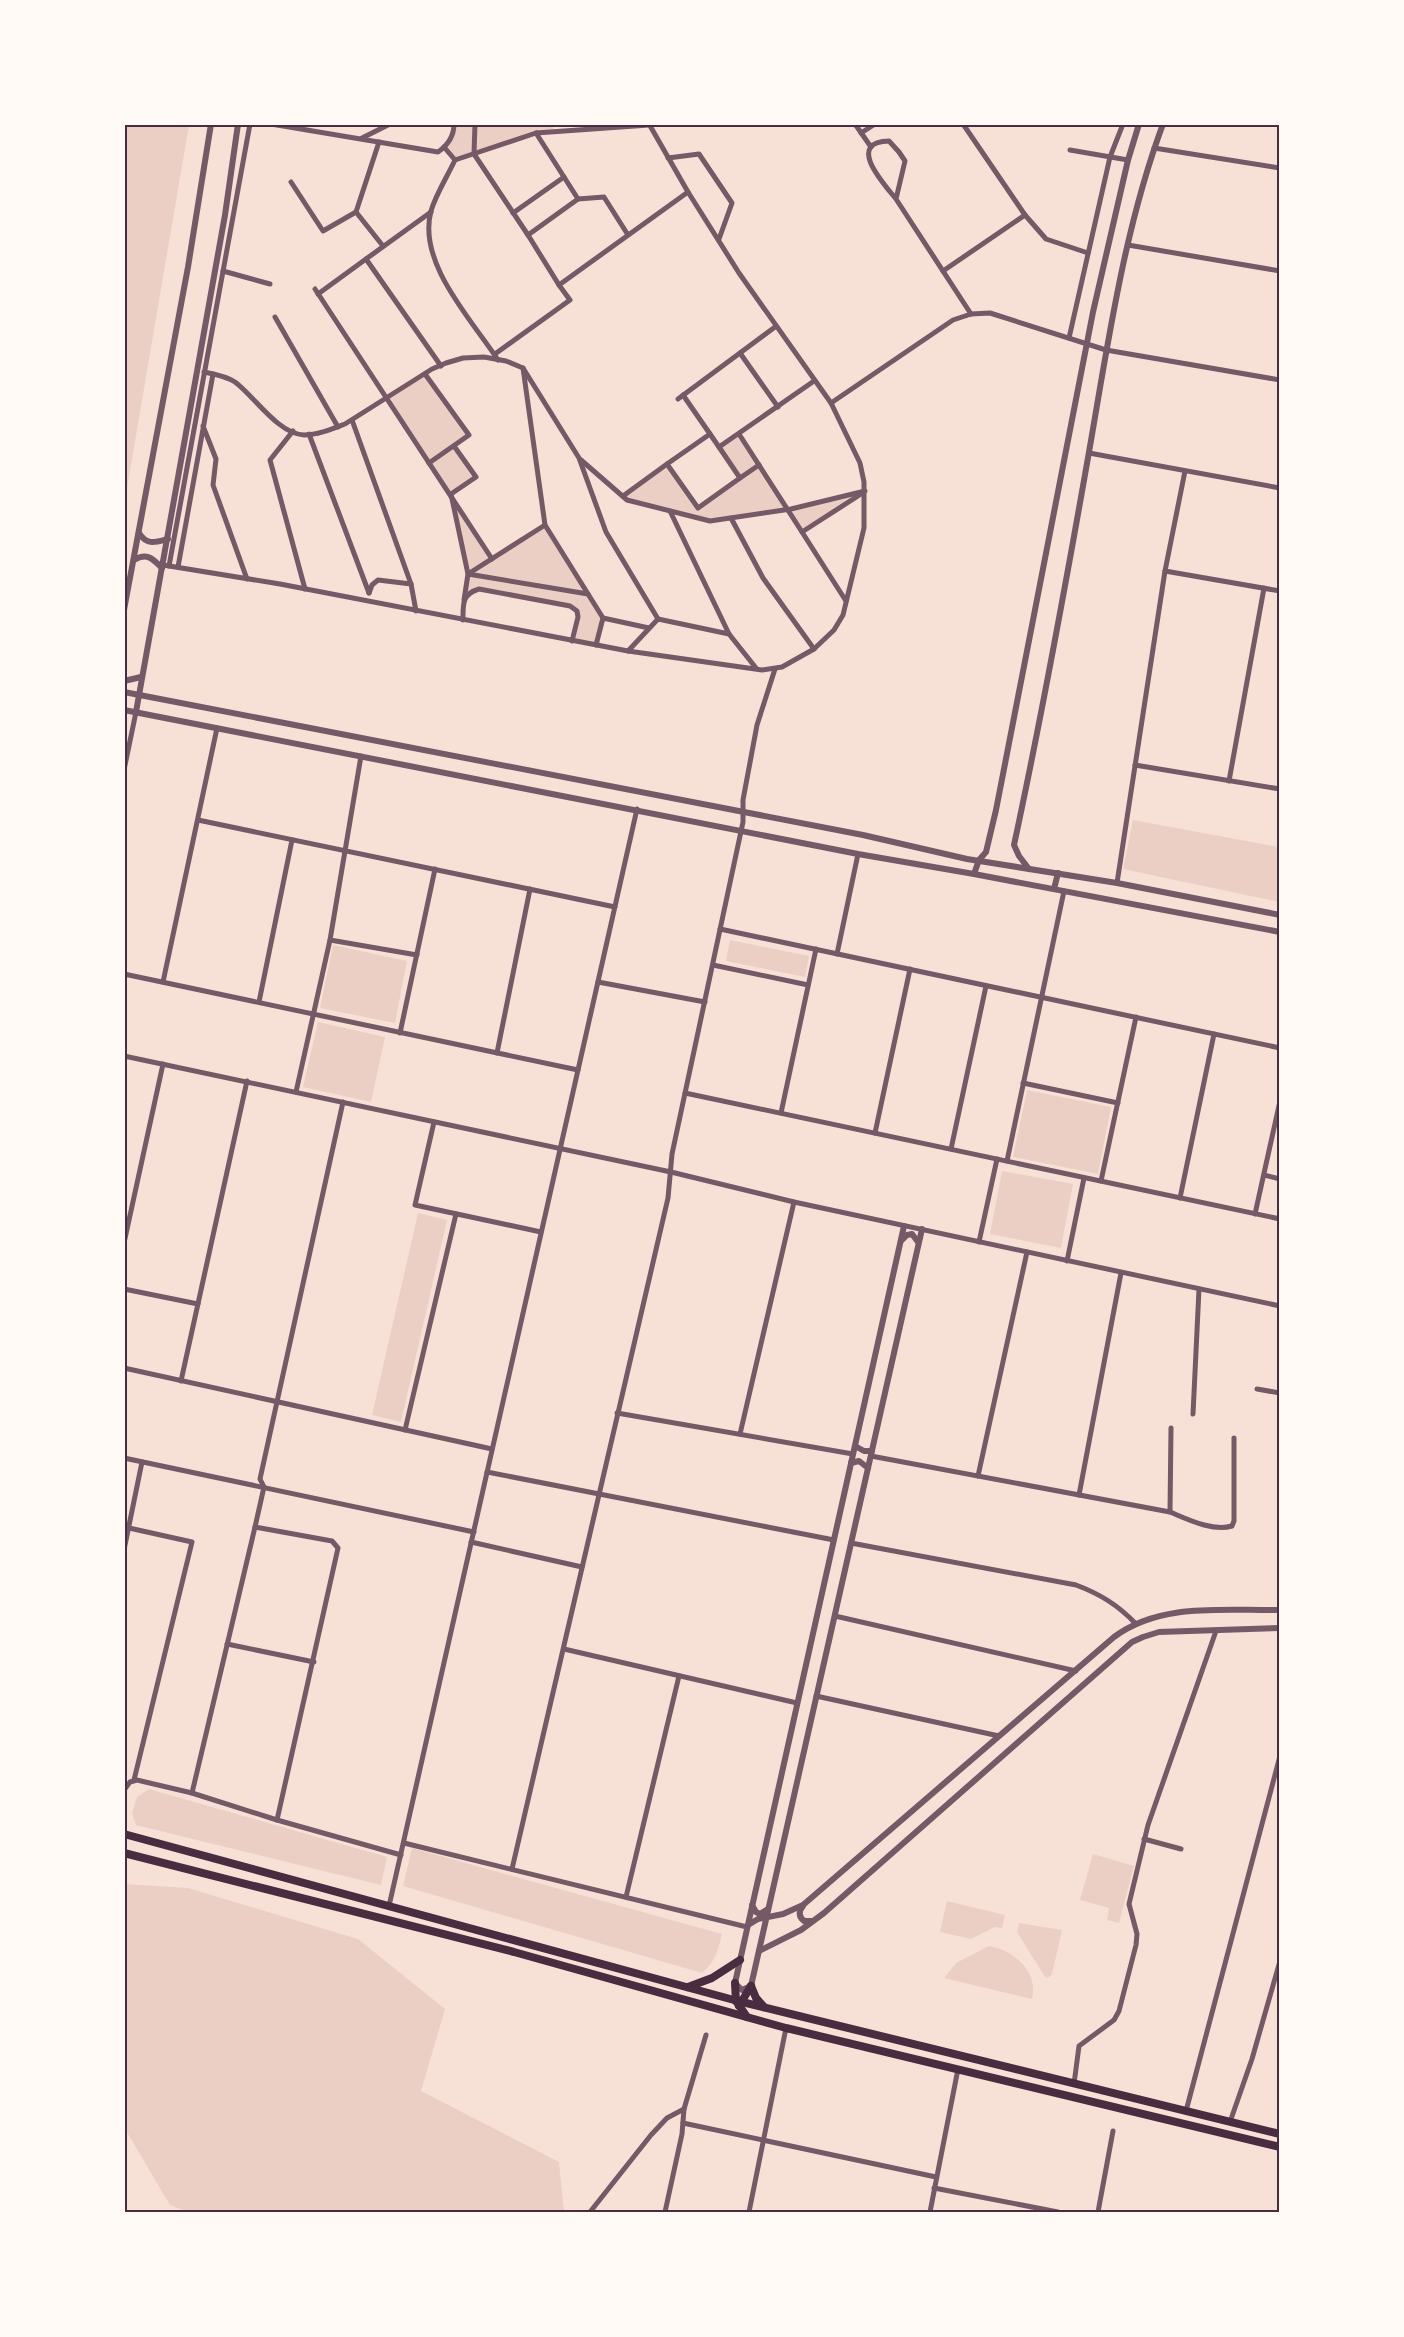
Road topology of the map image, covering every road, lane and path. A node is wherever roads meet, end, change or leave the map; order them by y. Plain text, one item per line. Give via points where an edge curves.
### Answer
1 (211, 124) edge
2 (238, 124) edge
3 (250, 124) edge
4 (271, 124) edge
5 (390, 124) edge
6 (453, 124) edge
7 (475, 124) edge
8 (551, 124) edge
9 (855, 124) edge
10 (875, 124) edge
11 (963, 124) edge
12 (1123, 124) edge
13 (1139, 124) edge
14 (1163, 124) edge
15 (649, 125) edge
16 (556, 132) junction
17 (536, 133) junction
18 (861, 133) junction
19 (360, 139) junction
20 (379, 142) junction
21 (444, 147) junction
22 (871, 147) junction
23 (1154, 148) junction
24 (1070, 150) dead end
25 (474, 154) junction
26 (1110, 157) junction
27 (668, 158) junction
28 (455, 160) junction
29 (1128, 160) junction
30 (1280, 168) edge
31 (564, 177) junction
32 (291, 182) dead end
33 (688, 192) junction
34 (578, 199) junction
35 (896, 199) junction
36 (356, 212) junction
37 (431, 212) junction
38 (513, 213) junction
39 (1025, 215) junction
40 (528, 235) junction
41 (628, 235) junction
42 (719, 239) junction
43 (1128, 245) junction
44 (383, 246) junction
45 (1088, 253) junction
46 (366, 259) junction
47 (223, 271) junction
48 (943, 271) junction
49 (1280, 271) edge
50 (270, 284) dead end
51 (559, 285) junction
52 (971, 314) junction
53 (275, 317) dead end
54 (775, 327) junction
55 (1069, 338) junction
56 (1088, 344) junction
57 (1106, 350) junction
58 (740, 352) junction
59 (497, 357) junction
60 (441, 366) junction
61 (523, 368) junction
62 (204, 372) junction
63 (213, 374) junction
64 (425, 374) junction
65 (1280, 380) edge
66 (814, 381) junction
67 (387, 399) junction
68 (831, 403) junction
69 (778, 406) junction
70 (352, 420) junction
71 (203, 424) junction
72 (338, 427) junction
73 (293, 431) junction
74 (309, 434) junction
75 (710, 434) junction
76 (739, 434) junction
77 (454, 446) junction
78 (719, 447) junction
79 (1089, 453) junction
80 (579, 458) junction
81 (429, 463) junction
82 (667, 464) junction
83 (759, 465) junction
84 (1185, 471) junction
85 (740, 478) junction
86 (1280, 488) edge
87 (865, 491) junction
88 (451, 494) junction
89 (623, 496) junction
90 (698, 508) junction
91 (788, 510) junction
92 (670, 511) junction
93 (731, 518) junction
94 (706, 520) junction
95 (545, 525) junction
96 (802, 532) junction
97 (139, 533) junction
98 (168, 539) junction
99 (492, 559) junction
100 (134, 560) junction
101 (165, 566) junction
102 (178, 567) junction
103 (1165, 571) junction
104 (468, 574) junction
105 (247, 579) junction
106 (411, 584) junction
107 (1264, 588) junction
108 (305, 589) junction
109 (1280, 591) edge
110 (369, 593) junction
111 (588, 594) junction
112 (464, 600) junction
113 (367, 601) junction
114 (846, 601) junction
115 (124, 609) edge
116 (416, 610) junction
117 (603, 618) junction
118 (463, 620) junction
119 (658, 620) junction
120 (650, 628) junction
121 (729, 634) junction
122 (572, 640) junction
123 (596, 645) junction
124 (814, 649) junction
125 (628, 651) junction
126 (756, 668) junction
127 (775, 669) junction
128 (141, 677) junction
129 (124, 681) edge
130 (124, 692) edge
131 (138, 695) junction
132 (124, 710) edge
133 (136, 712) junction
134 (217, 728) junction
135 (361, 756) junction
136 (1135, 765) junction
137 (124, 770) edge
138 (1229, 781) junction
139 (1280, 789) edge
140 (637, 809) junction
141 (744, 813) junction
142 (198, 820) junction
143 (741, 830) junction
144 (292, 840) junction
145 (344, 850) junction
146 (858, 854) junction
147 (979, 860) junction
148 (435, 869) junction
149 (1029, 869) junction
150 (1058, 873) junction
151 (974, 874) junction
152 (1117, 883) junction
153 (530, 889) junction
154 (1054, 889) junction
155 (1064, 891) junction
156 (615, 907) junction
157 (1280, 915) edge
158 (720, 929) junction
159 (1280, 932) edge
160 (330, 940) junction
161 (816, 949) junction
162 (837, 954) junction
163 (417, 955) junction
164 (713, 965) junction
165 (910, 969) junction
166 (124, 974) edge
167 (163, 982) junction
168 (598, 982) junction
169 (808, 985) junction
170 (986, 986) junction
171 (1041, 997) junction
172 (259, 1002) junction
173 (705, 1002) junction
174 (313, 1014) junction
175 (1136, 1017) junction
176 (400, 1033) junction
177 (1215, 1034) junction
178 (1280, 1042) edge
179 (1279, 1048) edge
180 (497, 1053) junction
181 (124, 1056) edge
182 (163, 1064) junction
183 (578, 1070) junction
184 (247, 1082) junction
185 (1023, 1083) junction
186 (296, 1092) junction
187 (685, 1093) junction
188 (1280, 1101) edge
189 (343, 1102) junction
190 (1118, 1103) junction
191 (781, 1113) junction
192 (434, 1122) junction
193 (875, 1133) junction
194 (560, 1148) junction
195 (951, 1149) junction
196 (997, 1159) junction
197 (1006, 1161) junction
198 (671, 1172) junction
199 (1264, 1175) junction
200 (1084, 1178) junction
201 (1280, 1179) edge
202 (1101, 1181) junction
203 (1180, 1198) junction
204 (794, 1202) junction
205 (456, 1214) junction
206 (1255, 1214) junction
207 (1280, 1219) edge
208 (904, 1226) junction
209 (922, 1229) junction
210 (541, 1232) junction
211 (900, 1241) junction
212 (979, 1242) junction
213 (124, 1243) edge
214 (918, 1245) junction
215 (1027, 1252) junction
216 (1067, 1261) junction
217 (1121, 1273) junction
218 (124, 1289) edge
219 (1199, 1289) junction
220 (198, 1304) junction
221 (1280, 1306) edge
222 (124, 1368) edge
223 (181, 1381) junction
224 (1257, 1389) dead end
225 (1280, 1393) edge
226 (278, 1402) junction
227 (617, 1413) junction
228 (1193, 1414) dead end
229 (1171, 1428) dead end
230 (405, 1430) junction
231 (740, 1434) junction
232 (1234, 1438) dead end
233 (855, 1446) junction
234 (492, 1449) junction
235 (853, 1454) junction
236 (871, 1454) junction
237 (124, 1458) edge
238 (142, 1462) junction
239 (851, 1463) junction
240 (868, 1467) junction
241 (487, 1472) junction
242 (978, 1476) junction
243 (264, 1487) junction
244 (599, 1494) junction
245 (1079, 1495) junction
246 (1170, 1512) junction
247 (255, 1527) junction
248 (129, 1528) junction
249 (474, 1532) junction
250 (834, 1540) junction
251 (471, 1542) junction
252 (851, 1543) junction
253 (124, 1550) edge
254 (582, 1567) junction
255 (1280, 1610) edge
256 (835, 1616) junction
257 (1136, 1624) junction
258 (1280, 1628) edge
259 (1216, 1630) junction
260 (1143, 1637) junction
261 (226, 1644) junction
262 (564, 1649) junction
263 (314, 1662) junction
264 (1076, 1671) junction
265 (679, 1676) junction
266 (816, 1696) junction
267 (797, 1703) junction
268 (999, 1736) junction
269 (1280, 1756) edge
270 (134, 1780) junction
271 (125, 1787) edge
272 (192, 1793) junction
273 (277, 1820) junction
274 (124, 1834) edge
275 (1144, 1839) junction
276 (404, 1843) junction
277 (1181, 1849) dead end
278 (124, 1853) edge
279 (401, 1855) junction
280 (512, 1869) junction
281 (626, 1897) junction
282 (752, 1904) junction
283 (803, 1905) junction
284 (389, 1906) junction
285 (769, 1907) junction
286 (778, 1915) junction
287 (767, 1917) junction
288 (755, 1920) junction
289 (813, 1921) junction
290 (747, 1926) junction
291 (764, 1929) junction
292 (759, 1951) junction
293 (740, 1960) junction
294 (1280, 1961) edge
295 (735, 1983) junction
296 (751, 1986) junction
297 (686, 1987) junction
298 (736, 2005) junction
299 (752, 2005) junction
300 (765, 2008) junction
301 (747, 2015) junction
302 (786, 2028) junction
303 (706, 2035) dead end
304 (958, 2069) junction
305 (1074, 2084) junction
306 (684, 2109) junction
307 (1186, 2111) junction
308 (1230, 2122) junction
309 (683, 2123) junction
310 (1113, 2131) dead end
311 (1280, 2134) edge
312 (762, 2141) junction
313 (1280, 2147) edge
314 (936, 2177) junction
315 (934, 2188) junction
316 (1016, 2204) junction
317 (590, 2212) edge
318 (665, 2212) edge
319 (749, 2212) edge
320 (930, 2212) edge
321 (1015, 2212) edge
322 (1058, 2212) edge
323 (1098, 2212) edge

1 - 97 street
2 - 98 street
3 - 47 street
4 - 19 street
5 - 19 street
6 - 21 street via 454,131
7 - 25 street
8 - 16 street
9 - 18 street
10 - 18 street
11 - 39 street
12 - 26 street
13 - 29 street
14 - 23 street
15 - 16 street
15 - 27 street
16 - 17 street
17 - 25 street
17 - 31 street
18 - 22 street
19 - 20 street
20 - 21 street via 438,152
20 - 36 street
21 - 28 street
22 - 35 street via 870,165
22 - 35 street via 889,141 905,161
23 - 30 street
23 - 43 street
24 - 26 street
25 - 28 street
25 - 38 street
26 - 29 street
26 - 45 street
27 - 33 street
27 - 42 street via 699,154 732,203
28 - 37 street
29 - 56 street
31 - 34 street
31 - 38 street
32 - 36 street via 323,231
33 - 41 street
33 - 42 street
34 - 40 street
34 - 41 street via 604,197
35 - 48 street
36 - 44 street
37 - 44 street
37 - 59 street via 429,241 443,281
38 - 40 street
39 - 45 street via 1046,238
39 - 48 street
40 - 51 street
41 - 51 street
42 - 54 street
43 - 49 street
43 - 57 street
44 - 46 street
45 - 55 street
46 - 60 street
46 - 67 street via 316,292
47 - 50 street
47 - 62 street
48 - 52 street
51 - 59 street via 570,300
52 - 55 street via 990,313
52 - 68 street via 953,320
53 - 72 street
54 - 58 street
54 - 66 street
55 - 56 street
56 - 57 street
56 - 147 street via 996,810 986,852
57 - 65 street
57 - 79 street
58 - 69 street
58 - 75 street via 680,397
59 - 60 street via 463,358
59 - 61 street
60 - 64 street
61 - 80 street
61 - 95 street
62 - 63 street
62 - 101 street
63 - 71 street
63 - 73 street via 234,382 277,424
64 - 67 street
64 - 77 street via 469,435
66 - 68 street
66 - 69 street
67 - 70 street
67 - 81 street
68 - 87 street via 860,464
69 - 76 street
70 - 72 street
70 - 106 street
71 - 102 street
71 - 105 street via 216,459 213,485
72 - 74 street
73 - 74 street
73 - 108 street via 270,460
74 - 110 street
75 - 78 street
75 - 82 street
76 - 78 street
76 - 83 street
77 - 81 street
77 - 88 street via 476,477
78 - 85 street
79 - 84 street
79 - 149 street via 1014,845
80 - 89 street
80 - 119 street via 606,532
81 - 88 street
82 - 89 street
82 - 90 street
83 - 85 street
83 - 91 street
84 - 86 street
84 - 103 street
85 - 90 street
87 - 91 street
87 - 96 street
87 - 114 street via 864,528
88 - 99 street
88 - 104 street
89 - 92 street
90 - 94 street
91 - 93 street
91 - 96 street
92 - 94 street
92 - 121 street
93 - 94 street
93 - 124 street via 763,578
95 - 99 street
95 - 111 street
96 - 114 street
97 - 98 street via 150,542
97 - 100 street
98 - 101 street
99 - 104 street
100 - 101 street via 148,557
100 - 115 street
101 - 102 street
101 - 128 street
102 - 105 street
103 - 107 street
103 - 136 street
104 - 111 street
104 - 112 street
105 - 108 street
106 - 110 street via 378,580
106 - 116 street
107 - 109 street
107 - 138 street
108 - 113 street
110 - 113 street
111 - 117 street
112 - 118 street
112 - 122 street via 479,589 570,606 578,617
113 - 116 street
114 - 124 street via 834,630
116 - 118 street
117 - 120 street
117 - 123 street
118 - 122 street
119 - 120 street
119 - 121 street
120 - 125 street
121 - 126 street
122 - 123 street
123 - 125 street
124 - 127 street
125 - 126 street
126 - 127 street
127 - 141 street via 757,725
128 - 129 street
128 - 131 street
130 - 131 street
131 - 133 street
131 - 141 street
132 - 133 street
133 - 134 street
133 - 137 street
134 - 135 street
134 - 142 street
135 - 140 street
135 - 145 street
136 - 138 street
136 - 152 street
138 - 139 street
140 - 143 street
140 - 156 street
141 - 143 street
141 - 147 street
142 - 144 street
142 - 167 street
143 - 146 street
143 - 158 street
144 - 145 street
144 - 172 street
145 - 148 street
145 - 160 street
146 - 151 street
146 - 162 street
147 - 149 street
147 - 151 street
148 - 153 street
148 - 163 street
149 - 150 street
150 - 152 street
150 - 154 street
151 - 154 street
152 - 157 street
153 - 156 street
153 - 180 street
154 - 155 street
155 - 159 street
155 - 171 street
156 - 168 street
158 - 161 street
158 - 164 street
160 - 163 street
160 - 174 street
161 - 162 street
161 - 169 street
162 - 165 street
163 - 176 street
164 - 169 street
164 - 173 street
165 - 170 street
165 - 193 street
166 - 167 street
167 - 172 street
168 - 173 street
168 - 183 street
169 - 191 street
170 - 171 street
170 - 195 street
171 - 175 street
171 - 185 street
172 - 174 street
173 - 187 street
174 - 176 street
174 - 186 street
175 - 177 street
175 - 190 street
176 - 180 street
177 - 179 street
177 - 203 street
178 - 179 street
180 - 183 street
181 - 182 street
182 - 184 street
182 - 213 street
183 - 194 street
184 - 186 street
184 - 220 street
185 - 190 street
185 - 197 street
186 - 189 street
187 - 191 street
187 - 198 street
188 - 199 street
189 - 192 street
189 - 226 street
190 - 202 street
191 - 193 street
192 - 194 street
192 - 205 street via 415,1204
193 - 195 street
194 - 198 street
194 - 210 street
195 - 196 street
196 - 197 street
196 - 212 street
197 - 200 street
198 - 204 street
198 - 227 street
199 - 201 street
199 - 206 street
200 - 202 street
200 - 216 street
202 - 203 street
203 - 206 street
204 - 208 street
204 - 231 street
205 - 210 street
205 - 230 street
206 - 207 street
208 - 209 street
208 - 211 street
209 - 212 street
209 - 214 street
210 - 234 street
211 - 214 street via 912,1234
211 - 233 street
212 - 215 street
214 - 236 street
215 - 216 street
215 - 242 street
216 - 217 street
217 - 219 street
217 - 245 street
218 - 220 street
219 - 221 street
219 - 228 street
220 - 223 street
222 - 223 street
223 - 226 street
224 - 225 street
226 - 230 street
226 - 243 street via 260,1479
227 - 231 street
227 - 244 street
229 - 246 street
230 - 234 street
231 - 235 street
232 - 246 street via 1232,1526 1219,1527
233 - 235 street
233 - 236 street
234 - 241 street
235 - 239 street
236 - 240 street
236 - 242 street
237 - 238 street
238 - 243 street
238 - 248 street
239 - 240 street via 859,1461
239 - 250 street
240 - 252 street
241 - 244 street
241 - 249 street
242 - 245 street
243 - 247 street
243 - 249 street
244 - 250 street
244 - 254 street
245 - 246 street
247 - 261 street
247 - 263 street via 332,1541 336,1545 338,1553
248 - 253 street
248 - 270 street via 192,1542
249 - 251 street
250 - 267 street
251 - 254 street
251 - 276 street
252 - 256 street
252 - 257 street via 1076,1585 1112,1602
254 - 262 street
255 - 257 street via 1170,1612
256 - 264 street
256 - 266 street
257 - 260 street
257 - 264 street via 1114,1637
258 - 259 street
259 - 260 street via 1159,1632
259 - 275 street
260 - 289 street via 1132,1642
261 - 263 street
261 - 272 street
262 - 265 street
262 - 280 street
263 - 273 street
264 - 268 street
265 - 267 street
265 - 281 street
266 - 268 street
266 - 285 street
267 - 282 street
268 - 283 street
269 - 307 street
270 - 271 street
270 - 272 street
272 - 273 street
273 - 279 street
274 - 284 main road
275 - 277 street
275 - 305 street via 1129,1904 1136,1945 1119,2011 1107,2027 1079,2046
276 - 279 street
276 - 280 street
278 - 298 main road
279 - 284 street
280 - 281 street
281 - 290 street
282 - 285 street via 760,1914
282 - 290 street
283 - 286 street
283 - 289 street via 800,1917
284 - 297 main road
285 - 286 street
285 - 287 street
286 - 287 street
287 - 288 street
287 - 291 street
288 - 290 street
288 - 291 street
289 - 292 street
290 - 293 street
291 - 292 street
292 - 296 street
293 - 295 street
293 - 297 main road via 712,1978
294 - 308 street
295 - 296 street via 742,1990
295 - 298 main road
296 - 298 main road
296 - 300 main road
297 - 298 main road
298 - 299 main road
298 - 301 main road
299 - 300 main road
299 - 301 main road via 746,2008
300 - 305 main road
301 - 302 main road
302 - 304 main road
302 - 312 street
303 - 306 street
304 - 313 main road
304 - 314 street
305 - 307 main road
306 - 309 street
306 - 317 street via 667,2118 651,2135
307 - 308 main road
308 - 311 main road
309 - 312 street
309 - 318 street
310 - 323 street
312 - 314 street
312 - 319 street
314 - 315 street
315 - 316 street
315 - 320 street
316 - 321 street
316 - 322 street

